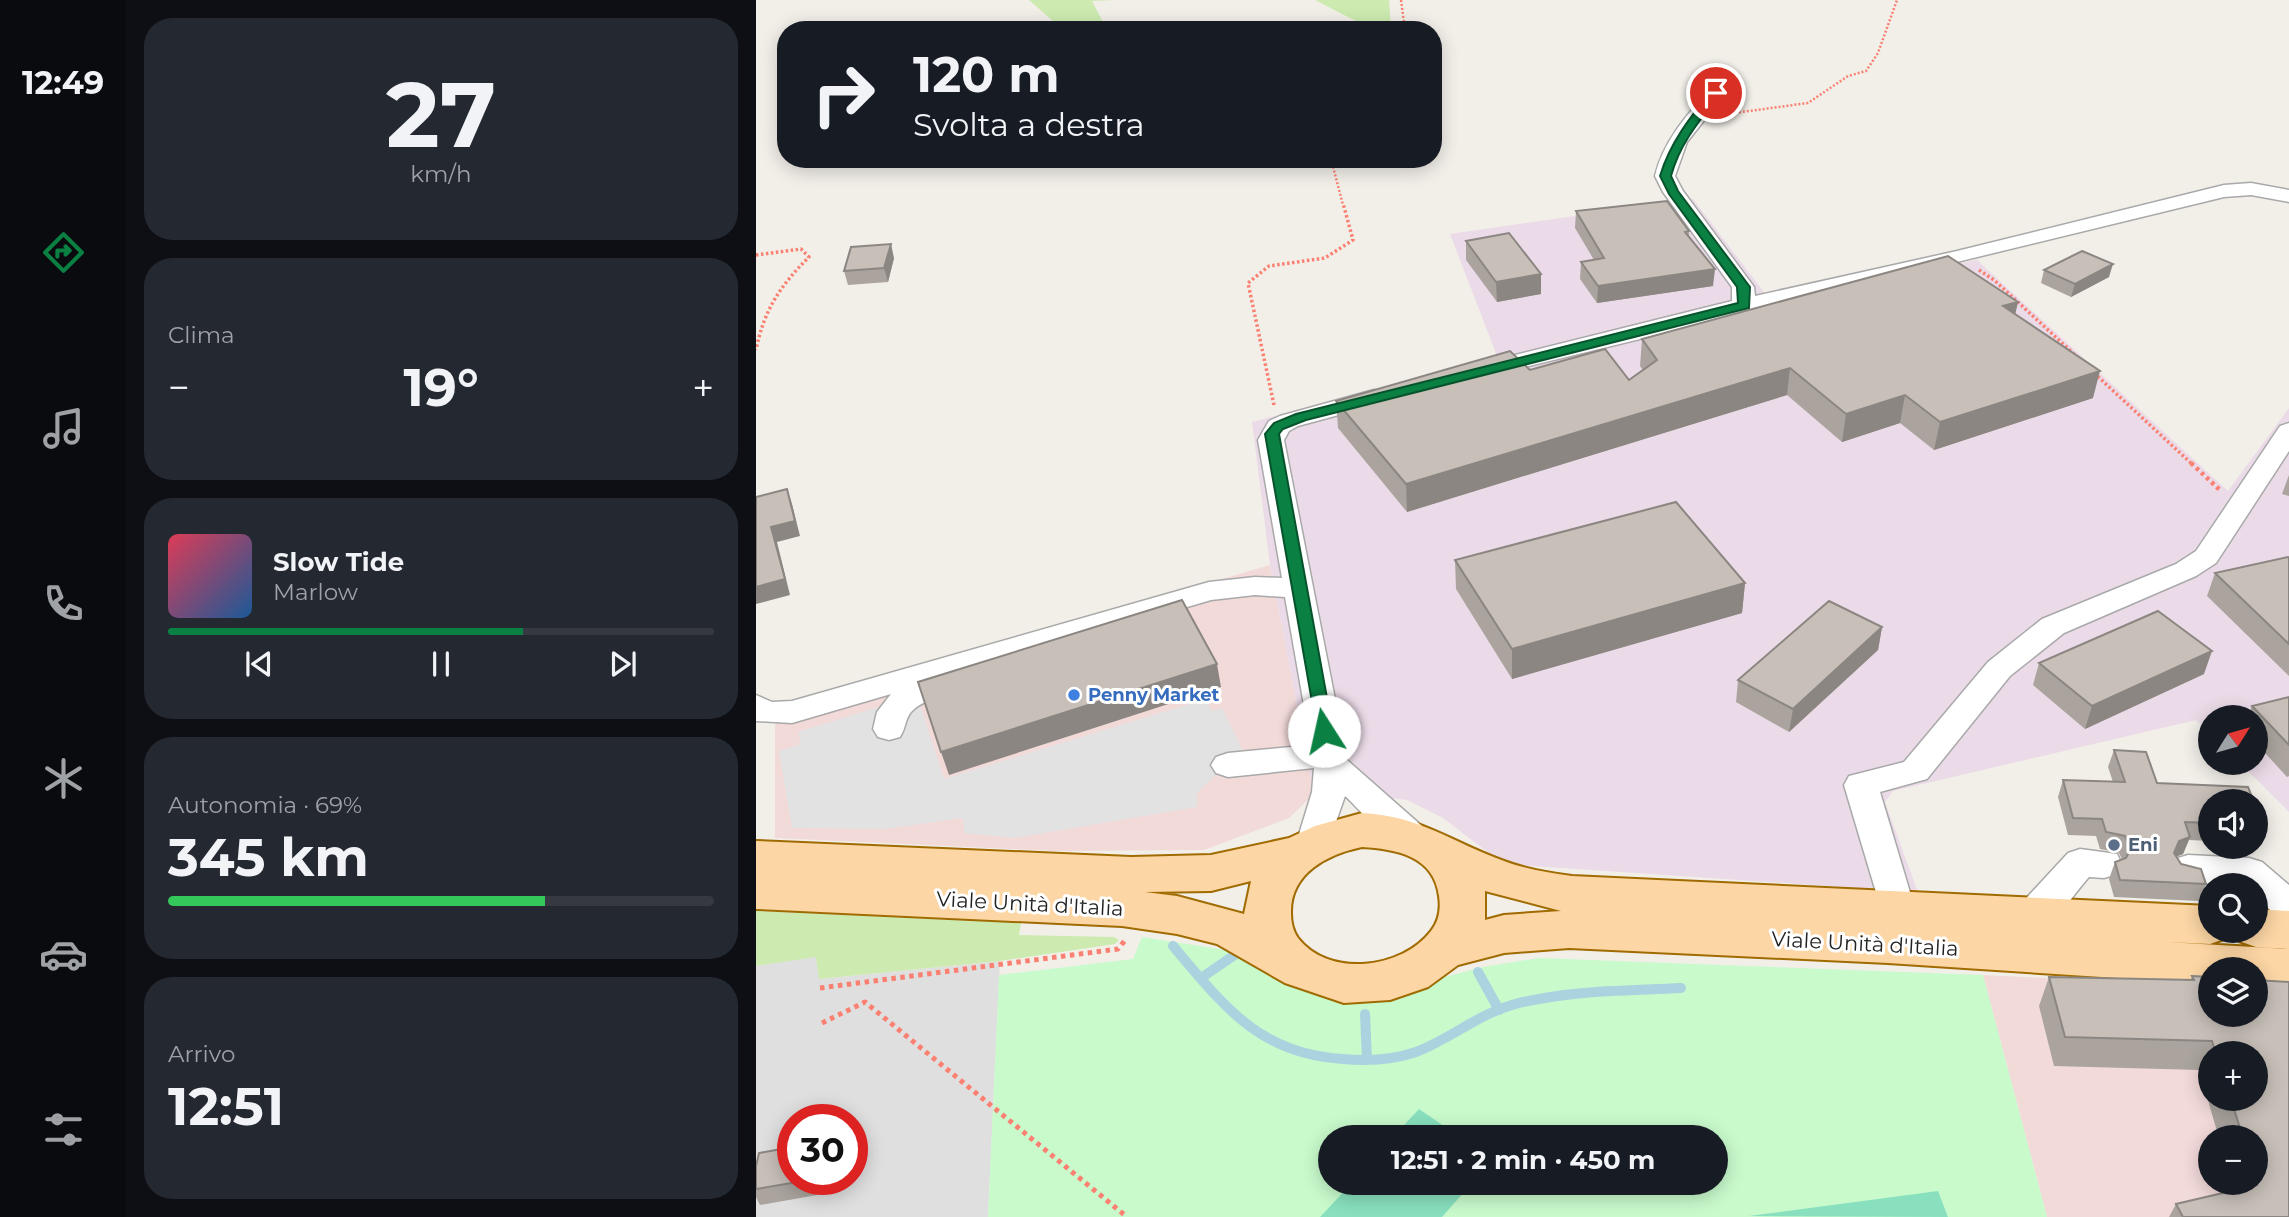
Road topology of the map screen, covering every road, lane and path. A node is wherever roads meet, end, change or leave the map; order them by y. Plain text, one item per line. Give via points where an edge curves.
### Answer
1 (1401, 0) edge
2 (1897, 0) edge
3 (1404, 21) edge
4 (1716, 93) dead end
5 (1695, 118) junction
6 (1333, 168) edge
7 (2289, 196) edge
8 (756, 256) edge
9 (1957, 258) junction
10 (1744, 305) junction
11 (756, 350) edge
12 (2076, 355) edge
13 (2086, 365) edge
14 (1455, 377) edge
15 (1402, 391) edge
16 (1278, 426) junction
17 (2289, 431) edge
18 (2239, 507) junction
19 (1298, 588) junction
20 (951, 666) junction
21 (756, 706) edge
22 (889, 729) dead end
23 (1330, 760) junction
24 (1228, 765) dead end
25 (1425, 844) junction
26 (1306, 849) junction
27 (756, 858) edge
28 (2104, 864) dead end
29 (2189, 869) edge
30 (756, 891) edge
31 (2289, 905) edge
32 (1897, 909) junction
33 (2032, 916) junction
34 (2198, 924) edge
35 (2289, 930) edge
36 (1119, 933) dead end
37 (1443, 950) junction
38 (2253, 957) edge
39 (2198, 958) edge
40 (2268, 964) edge
41 (1293, 965) junction
42 (2289, 969) edge
43 (2268, 975) edge
44 (820, 988) dead end
45 (2289, 991) edge
46 (822, 1023) dead end
47 (1127, 1217) edge

1 - 3 path
2 - 5 path via 1878,54 1867,71 1848,76 1808,103
4 - 5 street
5 - 10 street via 1671,155 1665,176 1744,287
6 - 16 path via 1353,240 1325,258 1269,266 1248,283
7 - 9 street via 2251,189 2224,191
8 - 11 path via 801,249 809,257 776,290 762,314
9 - 10 street
9 - 12 path via 1994,280
10 - 14 street
13 - 18 path
15 - 16 street
16 - 19 street via 1272,440
17 - 18 street
18 - 32 street via 2206,557 2186,570 2053,626 1999,669 1915,771 1861,785
19 - 20 street via 1255,586 1209,592
19 - 23 street
20 - 21 street via 792,712 766,713
20 - 22 street via 948,679 900,703 889,716
23 - 24 street
23 - 25 street
23 - 26 street via 1329,792
25 - 26 main road, Viale Unità d'Italia via 1387,830 1362,830 1336,835
25 - 32 main road, Viale Unità d'Italia via 1486,876 1541,890
25 - 37 main road, Viale Unità d'Italia via 1457,873 1464,898 1460,926
26 - 27 main road, Viale Unità d'Italia via 1211,873 1131,875
26 - 41 main road via 1280,872 1268,896 1266,920 1275,944
28 - 33 street via 2080,863
29 - 31 street via 2249,872
30 - 41 main road, Viale Unità d'Italia via 1122,908 1177,915 1230,928
32 - 33 main road, Viale Unità d'Italia
33 - 34 main road, Viale Unità d'Italia
35 - 38 main road, Viale Unità d'Italia
36 - 44 path via 1126,941 1118,948
37 - 39 main road, Viale Unità d'Italia via 1504,934 1569,929
37 - 41 main road, Viale Unità d'Italia via 1417,970 1386,982 1352,985 1330,981
40 - 42 main road, Viale Unità d'Italia
43 - 45 street
46 - 47 path via 865,1002

